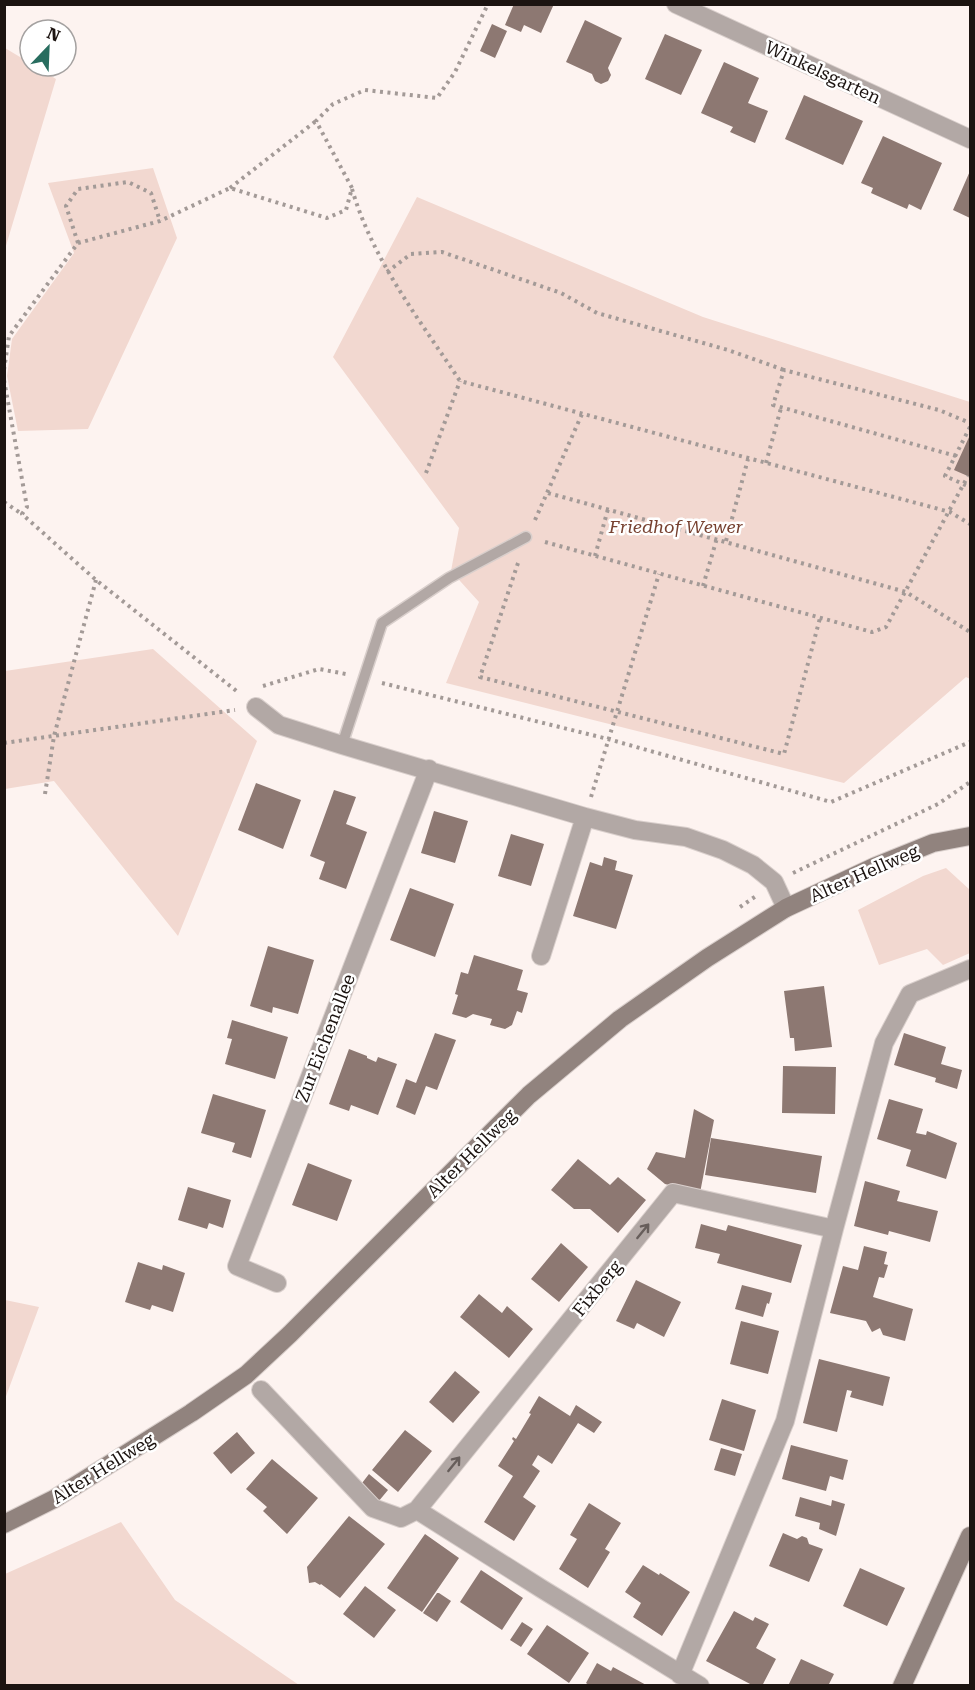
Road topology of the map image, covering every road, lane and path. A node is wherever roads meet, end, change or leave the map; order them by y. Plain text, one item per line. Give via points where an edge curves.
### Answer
1 (488, 4) edge
2 (676, 4) edge
3 (316, 121) junction
4 (970, 139) edge
5 (230, 188) junction
6 (352, 188) junction
7 (160, 221) junction
8 (78, 243) junction
9 (387, 272) junction
10 (4, 370) edge
11 (784, 370) junction
12 (4, 380) edge
13 (460, 381) junction
14 (781, 408) junction
15 (582, 414) junction
16 (970, 425) edge
17 (956, 456) junction
18 (748, 459) junction
19 (766, 463) junction
20 (426, 473) dead end
21 (968, 476) dead end
22 (964, 484) junction
23 (970, 487) edge
24 (549, 493) junction
25 (4, 502) edge
26 (608, 509) junction
27 (950, 512) junction
28 (22, 514) junction
29 (970, 524) edge
30 (526, 537) junction
31 (717, 538) junction
32 (726, 541) junction
33 (595, 556) junction
34 (659, 574) junction
35 (96, 580) junction
36 (704, 586) junction
37 (906, 592) junction
38 (820, 618) junction
39 (970, 632) edge
40 (363, 678) junction
41 (262, 687) dead end
42 (256, 707) junction
43 (616, 711) junction
44 (54, 736) junction
45 (608, 739) junction
46 (970, 742) edge
47 (4, 743) edge
48 (342, 745) junction
49 (429, 769) junction
50 (45, 794) dead end
51 (585, 817) junction
52 (970, 836) edge
53 (786, 908) junction
54 (541, 956) dead end
55 (970, 969) edge
56 (834, 1230) junction
57 (277, 1283) dead end
58 (261, 1390) dead end
59 (417, 1510) junction
60 (4, 1524) edge
61 (970, 1536) edge
62 (680, 1675) junction
63 (700, 1686) edge
64 (902, 1686) edge

1 - 3 path via 455,72 437,98 365,90 333,104
2 - 4 street, Winkelsgarten
3 - 5 path
3 - 6 path
5 - 6 path via 327,218 346,210
5 - 7 path
6 - 9 path via 359,213
7 - 8 path
7 - 8 path via 151,193 128,182 78,189 66,206
8 - 10 path via 9,336
9 - 11 path via 411,254 442,252 561,293 597,313
9 - 13 path
11 - 14 path via 773,405
11 - 16 path via 939,410
12 - 28 path via 27,507
13 - 15 path
13 - 20 path
14 - 17 path
14 - 19 path
15 - 18 path
15 - 24 path
16 - 17 path
17 - 22 path via 945,476
18 - 19 path
18 - 32 path
19 - 27 path
21 - 22 path
22 - 23 path
22 - 27 path
24 - 26 path
24 - 30 path
25 - 28 path
26 - 31 path
26 - 33 path
27 - 29 path
27 - 37 path
28 - 35 path
30 - 33 path
30 - 40 lane via 449,578 382,623
30 - 43 path via 480,677
31 - 32 path
31 - 36 path
32 - 37 path
33 - 34 path
34 - 36 path
34 - 43 path
35 - 42 path
35 - 44 path
36 - 38 path
37 - 38 path via 886,627 872,632
37 - 39 path
38 - 43 path via 784,754
40 - 41 path via 319,669
40 - 45 path
40 - 48 lane
42 - 44 path
42 - 48 street via 279,725
43 - 45 path
44 - 47 path
44 - 50 path
45 - 46 path via 831,801
45 - 51 path
48 - 49 street
49 - 51 street
49 - 57 street, Zur Eichenallee via 237,1266
51 - 53 street via 635,830 686,837 723,850 753,865 774,882
51 - 54 street
52 - 53 street, Alter Hellweg via 914,850
53 - 60 street, Alter Hellweg via 620,1019 529,1095 246,1375 54,1499
55 - 56 street via 910,994 885,1043
59 -> 56 street, Fixberg via 673,1193
56 - 62 street via 785,1421
58 - 59 street via 374,1508 401,1518
59 - 62 street
61 - 64 street
62 - 63 street

